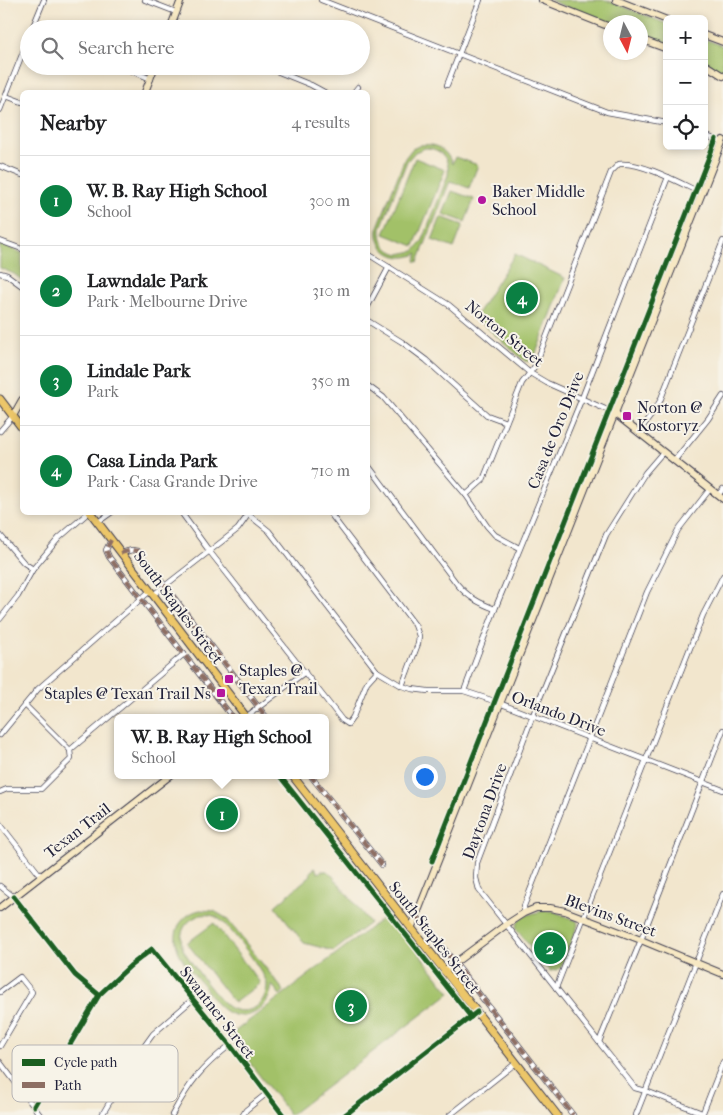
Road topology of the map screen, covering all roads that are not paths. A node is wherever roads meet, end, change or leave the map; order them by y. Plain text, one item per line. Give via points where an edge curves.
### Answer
1 (44, 0) edge
2 (145, 0) edge
3 (181, 0) edge
4 (321, 0) edge
5 (480, 0) edge
6 (542, 0) edge
7 (616, 0) edge
8 (176, 12) junction
9 (663, 18) edge
10 (36, 20) edge
11 (173, 20) edge
12 (603, 24) edge
13 (708, 36) edge
14 (648, 42) edge
15 (723, 42) edge
16 (663, 48) edge
17 (459, 53) junction
18 (20, 60) edge
19 (708, 67) edge
20 (143, 75) edge
21 (152, 75) edge
22 (286, 75) edge
23 (723, 76) edge
24 (151, 78) junction
25 (447, 85) dead end
26 (146, 90) edge
27 (320, 90) edge
28 (6, 96) junction
29 (20, 101) edge
30 (0, 110) edge
31 (663, 122) edge
32 (708, 136) edge
33 (723, 140) edge
34 (0, 166) edge
35 (20, 174) edge
36 (668, 177) junction
37 (701, 193) junction
38 (0, 241) edge
39 (723, 241) edge
40 (20, 248) edge
41 (370, 255) edge
42 (389, 267) junction
43 (0, 272) edge
44 (20, 285) edge
45 (370, 302) edge
46 (370, 322) edge
47 (530, 373) junction
48 (370, 387) edge
49 (723, 396) edge
50 (582, 398) junction
51 (0, 399) edge
52 (20, 404) edge
53 (614, 414) junction
54 (13, 416) junction
55 (506, 422) junction
56 (20, 425) edge
57 (0, 431) edge
58 (638, 432) junction
59 (663, 452) junction
60 (674, 461) junction
61 (370, 468) edge
62 (710, 489) junction
63 (723, 489) edge
64 (466, 495) junction
65 (720, 497) edge
66 (86, 515) edge
67 (92, 515) edge
68 (108, 515) edge
69 (185, 515) edge
70 (249, 515) edge
71 (251, 515) edge
72 (331, 515) edge
73 (98, 522) junction
74 (0, 535) edge
75 (111, 540) junction
76 (519, 548) junction
77 (210, 552) junction
78 (121, 553) junction
79 (33, 568) junction
80 (723, 576) edge
81 (165, 586) junction
82 (151, 593) junction
83 (141, 599) junction
84 (495, 609) junction
85 (0, 619) edge
86 (184, 654) junction
87 (377, 671) junction
88 (305, 672) junction
89 (402, 686) junction
90 (464, 691) junction
91 (499, 703) junction
92 (24, 705) junction
93 (259, 707) junction
94 (230, 714) edge
95 (243, 714) edge
96 (251, 714) edge
97 (264, 714) edge
98 (533, 715) junction
99 (723, 730) edge
100 (0, 735) edge
101 (590, 738) junction
102 (70, 750) junction
103 (646, 759) junction
104 (166, 779) edge
105 (295, 779) edge
106 (313, 779) edge
107 (703, 782) junction
108 (723, 790) edge
109 (0, 792) edge
110 (0, 824) edge
111 (382, 866) dead end
112 (40, 876) junction
113 (0, 886) edge
114 (723, 894) edge
115 (14, 897) junction
116 (0, 908) edge
117 (524, 913) junction
118 (416, 916) junction
119 (582, 918) junction
120 (507, 924) junction
121 (411, 929) junction
122 (641, 940) junction
123 (455, 963) junction
124 (697, 963) junction
125 (444, 972) junction
126 (723, 974) edge
127 (556, 988) junction
128 (0, 992) edge
129 (99, 996) junction
130 (193, 999) junction
131 (477, 1012) junction
132 (599, 1042) junction
133 (70, 1045) edge
134 (145, 1045) edge
135 (230, 1045) junction
136 (0, 1046) edge
137 (0, 1062) edge
138 (723, 1062) edge
139 (516, 1063) junction
140 (12, 1078) edge
141 (646, 1090) junction
142 (266, 1094) junction
143 (31, 1102) edge
144 (36, 1102) edge
145 (110, 1102) edge
146 (34, 1106) junction
147 (554, 1114) edge
148 (702, 1114) edge
149 (40, 1115) edge
150 (102, 1115) edge
151 (172, 1115) edge
152 (243, 1115) edge
153 (283, 1115) edge
154 (345, 1115) edge
155 (450, 1115) edge
156 (573, 1115) edge
157 (636, 1115) edge

1 - 10 street
2 - 8 street
3 - 8 street
4 - 17 street
5 - 17 street
6 - 12 street
7 - 9 street
8 - 11 street
13 - 15 street
14 - 16 street
17 - 25 street
17 - 31 street via 607,112
18 - 28 street
19 - 23 street
20 - 24 street
21 - 24 street
22 - 27 street
24 - 26 street
28 - 29 street
28 - 30 street
32 - 33 street
33 - 37 street
34 - 35 street
36 - 37 street
36 - 47 street via 630,163 620,164 611,172
36 - 50 street, Casa de Oro Drive
37 - 53 street
38 - 40 street
39 - 58 street via 660,400
41 - 42 street, Norton Street
42 - 45 street
42 - 47 street, Norton Street via 449,305
43 - 44 street
46 - 55 street via 426,360 487,415
47 - 50 street, Norton Street
47 - 55 street via 522,383
48 - 64 street via 383,397
49 - 60 street
50 - 53 street, Norton Street
50 - 76 street, Casa de Oro Drive
51 - 54 main road
52 - 54 street
53 - 58 street, Norton Street
53 - 91 street
54 - 56 main road
54 - 57 street
55 - 64 street via 483,480
58 - 59 street, Norton Street
59 - 60 street, Norton Street
59 - 98 street, Daytona Drive via 645,473 606,535
60 - 62 street, Norton Street
61 - 84 street via 467,596
62 - 65 street, Norton Street
62 - 101 street via 678,530 661,562
63 - 65 street
64 - 76 street via 495,535
66 - 79 street via 59,538
67 - 73 main road, South Staples Street
68 - 73 street
69 - 77 street
70 - 77 street
71 - 87 street, Orlando Drive via 269,531
72 - 89 street via 415,625 418,644
73 - 75 main road, South Staples Street
74 - 79 street via 24,563
75 - 78 main road, South Staples Street
75 - 83 street via 106,550 109,557
76 - 84 street, Casa de Oro Drive
77 - 81 street
77 - 88 street
78 - 81 street via 138,551
78 - 82 main road, South Staples Street
79 - 85 street via 18,596
80 - 103 street
81 - 82 street
81 - 93 street
82 - 83 street
82 - 95 main road, South Staples Street
83 - 86 street
83 - 92 street
84 - 90 street, Casa de Oro Drive
86 - 94 street
86 - 102 street
87 - 88 street via 367,682 348,724
87 - 89 street, Orlando Drive
88 - 93 street
89 - 90 street, Orlando Drive via 428,691
90 - 91 street, Orlando Drive
91 - 98 street, Orlando Drive
91 - 118 street
92 - 100 street
92 - 102 street
93 - 96 street
93 - 97 street
98 - 101 street, Orlando Drive
98 - 120 street, Daytona Drive via 477,863 479,890
99 - 107 street
101 - 103 street, Orlando Drive
101 - 117 street
102 - 109 street via 71,759 41,789
103 - 107 street, Orlando Drive
103 - 119 street
104 - 112 street, Texan Trail
105 - 121 main road, South Staples Street
106 - 111 street
107 - 108 street, Orlando Drive
107 - 122 street
110 - 112 street
112 - 115 street, Texan Trail
113 - 115 street
114 - 124 street
115 - 116 street, Texan Trail
115 - 129 street via 75,975
117 - 119 street, Blevins Street via 536,908 550,908
117 - 120 street, Blevins Street
118 - 121 street
118 - 123 street
119 - 122 street, Blevins Street
119 - 127 street
120 - 123 street, Blevins Street
120 - 127 street, Daytona Drive
121 - 125 main road, South Staples Street
122 - 124 street, Blevins Street
122 - 132 street
123 - 125 street, Blevins Street
123 - 156 street
124 - 126 street, Blevins Street
124 - 141 street
125 - 131 main road, South Staples Street
127 - 132 street, Daytona Drive
128 - 136 street via 20,977 32,992
129 - 130 street, Swantner Street via 152,949
129 - 133 street
130 - 134 street
130 - 135 street, Swantner Street
131 - 139 main road, South Staples Street
131 - 154 street
132 - 141 street, Daytona Drive via 635,1088
135 - 142 street, Swantner Street
135 - 151 street via 206,1064 188,1086
137 - 140 street
138 - 148 street
139 - 147 main road, South Staples Street
139 - 155 street
141 - 148 street, Daytona Drive
141 - 157 street
142 - 152 street
142 - 153 street, Swantner Street
143 - 146 street
144 - 146 street
145 - 150 street
146 - 149 street

